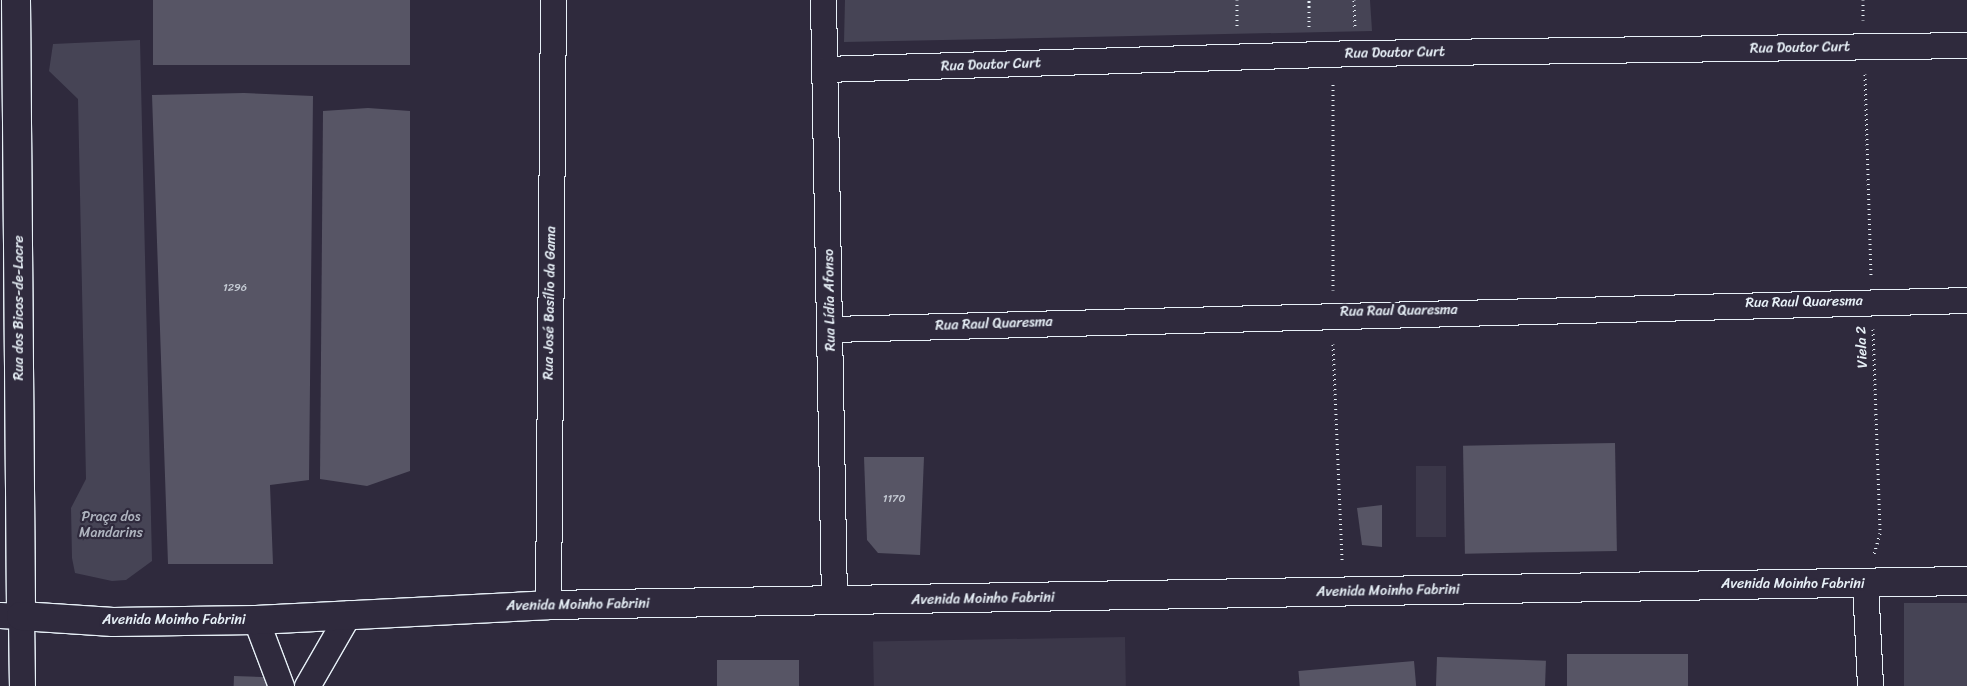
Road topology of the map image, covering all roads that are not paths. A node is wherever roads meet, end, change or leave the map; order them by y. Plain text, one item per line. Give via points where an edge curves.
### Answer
1 (16, 0) edge
2 (554, 0) edge
3 (824, 0) edge
4 (1967, 45) edge
5 (824, 69) junction
6 (1967, 300) edge
7 (831, 329) junction
8 (1967, 581) edge
9 (1865, 583) junction
10 (834, 600) junction
11 (548, 605) junction
12 (349, 613) junction
13 (10, 616) edge
14 (256, 620) junction
15 (22, 686) edge
16 (281, 686) edge
17 (307, 686) edge
18 (1870, 686) edge

1 - 13 street, Rua dos Bicos-de-Lacre
2 - 11 street, Rua José Basílio da Gama
3 - 5 street, Rua Lídia Afonso
4 - 5 street, Rua Doutor Curt via 1358,53
5 - 7 street, Rua Lídia Afonso
6 - 7 street, Rua Raul Quaresma
7 - 10 street, Rua Lídia Afonso
8 - 9 street, Avenida Moinho Fabrini
9 - 10 street, Avenida Moinho Fabrini
9 - 18 street
10 - 11 street, Avenida Moinho Fabrini
11 - 12 street, Avenida Moinho Fabrini
12 - 14 street, Avenida Moinho Fabrini
12 - 17 street
13 - 14 street, Avenida Moinho Fabrini via 113,622
13 - 15 street
14 - 16 street

